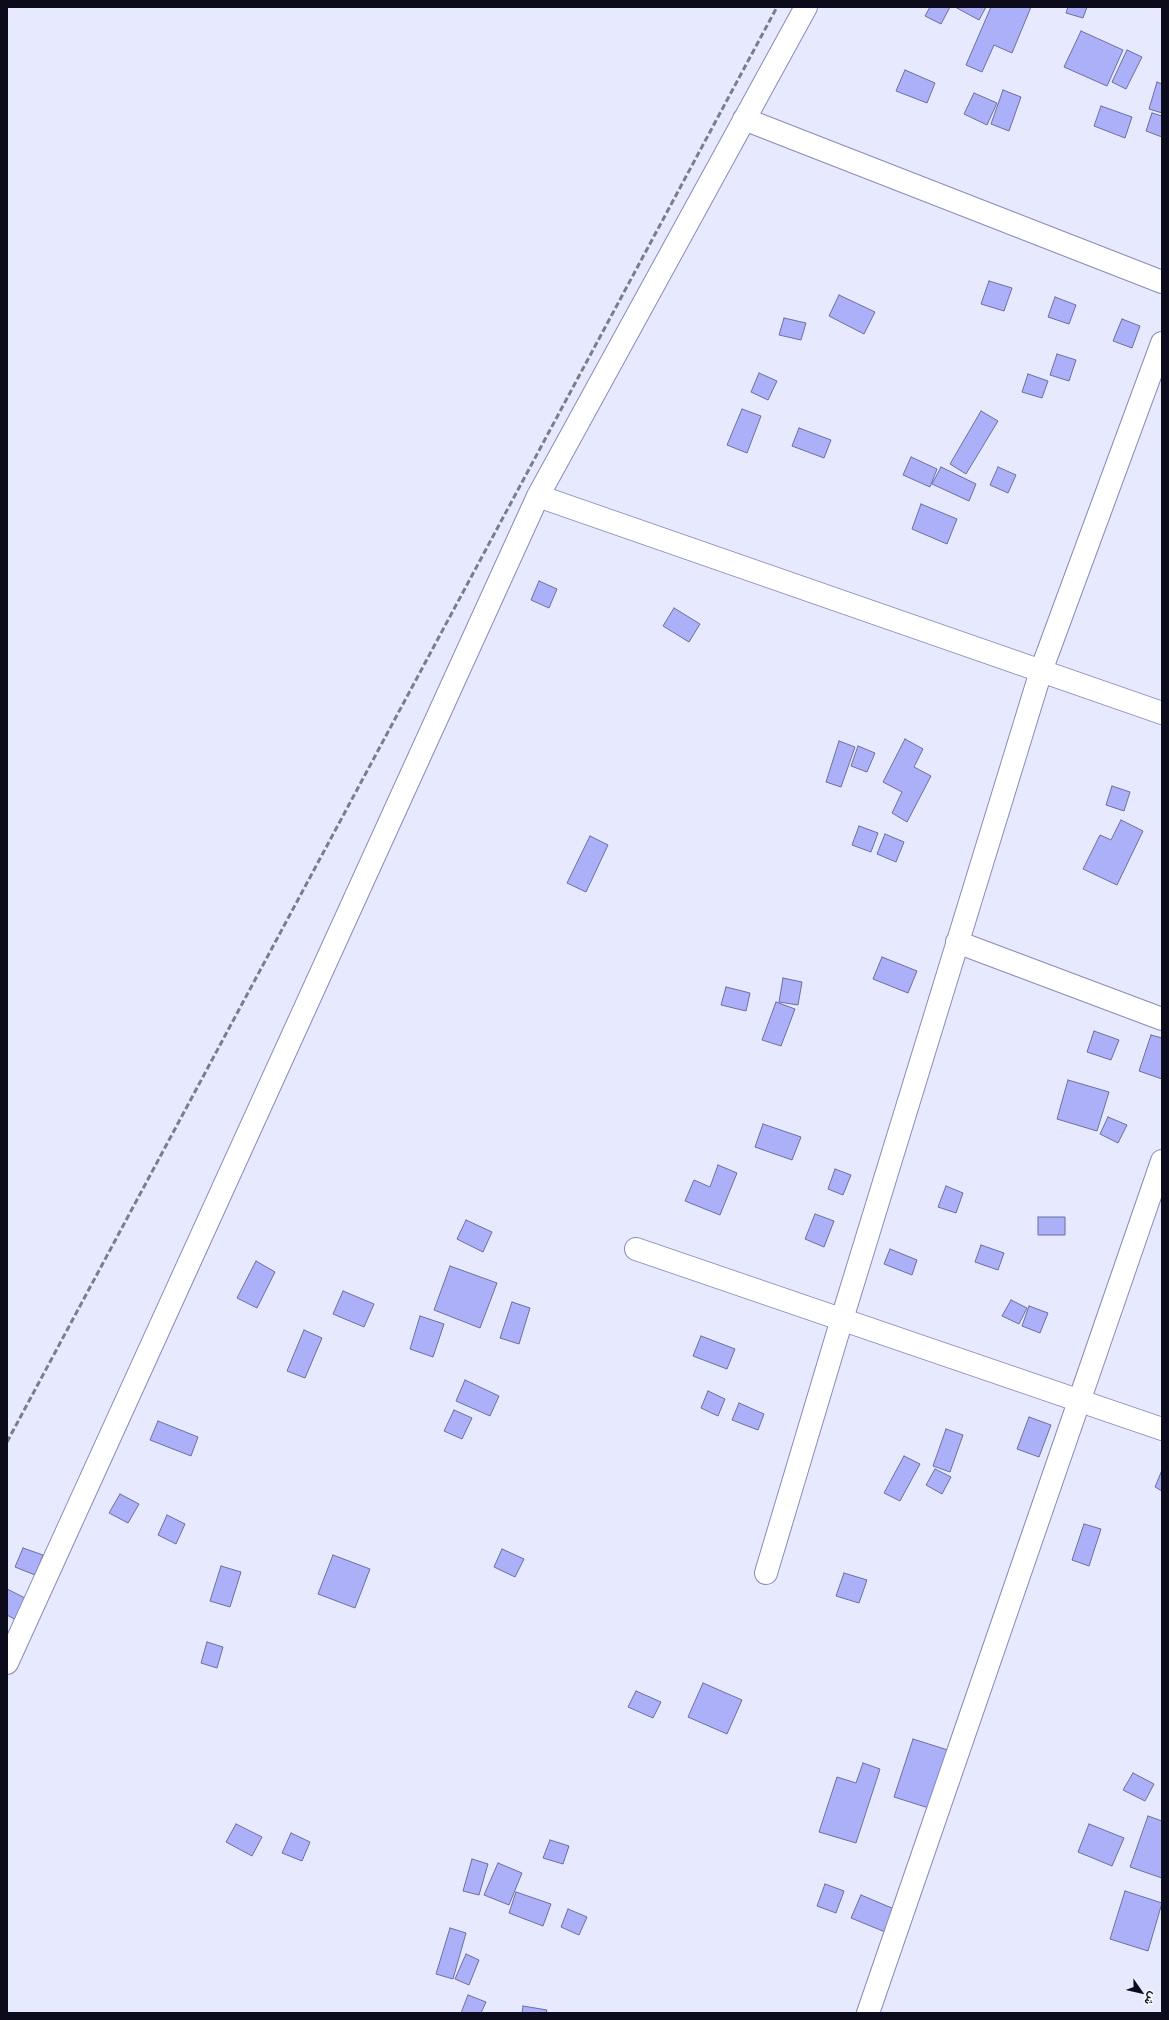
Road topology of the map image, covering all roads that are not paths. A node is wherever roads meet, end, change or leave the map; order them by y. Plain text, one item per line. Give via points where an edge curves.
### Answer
1 (806, 7) edge
2 (744, 119) junction
3 (1162, 282) edge
4 (1162, 343) edge
5 (538, 496) junction
6 (1041, 671) junction
7 (1162, 713) edge
8 (957, 942) junction
9 (1162, 1019) edge
10 (1162, 1161) edge
11 (636, 1249) dead end
12 (842, 1319) junction
13 (1080, 1399) junction
14 (1162, 1429) edge
15 (766, 1573) dead end
16 (7, 1663) edge
17 (868, 2013) edge

1 - 2 street
2 - 3 street
2 - 5 street
4 - 6 street
5 - 6 street
5 - 16 street
6 - 7 street
6 - 8 street
8 - 9 street
8 - 12 street
10 - 13 street
11 - 12 street
12 - 13 street
12 - 15 street
13 - 14 street
13 - 17 street

